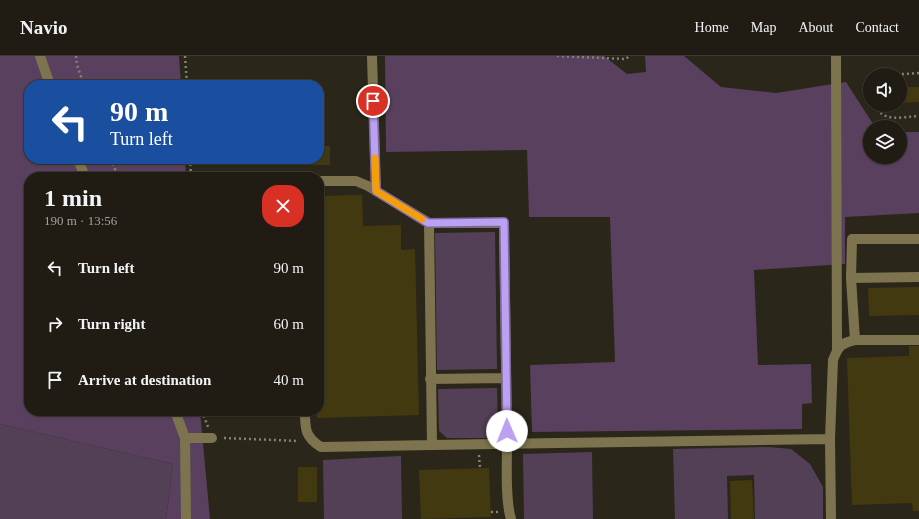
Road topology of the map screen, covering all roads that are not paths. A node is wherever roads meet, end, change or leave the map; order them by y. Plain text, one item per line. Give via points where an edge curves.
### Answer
1 (40, 56) edge
2 (372, 56) edge
3 (836, 56) edge
4 (48, 80) edge
5 (324, 182) edge
6 (376, 191) junction
7 (428, 223) junction
8 (919, 238) edge
9 (919, 277) edge
10 (852, 278) junction
11 (855, 340) junction
12 (919, 340) edge
13 (837, 349) junction
14 (506, 378) junction
15 (430, 379) junction
16 (177, 416) edge
17 (305, 416) edge
18 (185, 438) junction
19 (212, 438) road end
20 (830, 439) junction
21 (507, 444) junction
22 (432, 445) junction
23 (186, 519) edge
24 (511, 519) edge
25 (830, 519) edge

1 - 4 street
2 - 6 street
3 - 13 street
5 - 6 street via 356,181
6 - 7 street
7 - 14 street via 504,222
7 - 15 street
8 - 10 street via 852,239
9 - 10 street
10 - 11 street
11 - 12 street
11 - 13 street via 846,342
13 - 20 street via 833,360
14 - 15 street
14 - 21 street
15 - 22 street
16 - 18 street
17 - 22 street via 305,427 311,441 320,447
18 - 19 street
18 - 23 street
20 - 21 street
20 - 25 street
21 - 22 street
21 - 24 street

